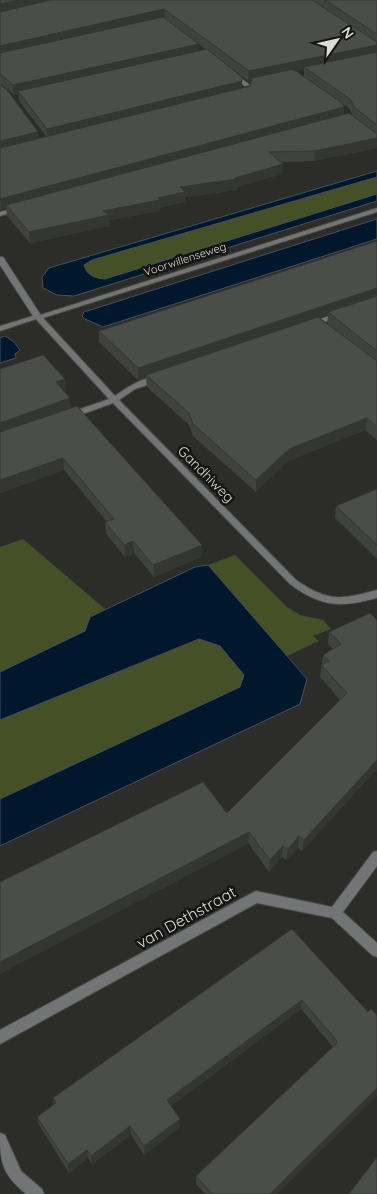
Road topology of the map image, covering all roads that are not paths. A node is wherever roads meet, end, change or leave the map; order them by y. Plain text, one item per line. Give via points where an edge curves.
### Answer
1 (227, 70) edge
2 (257, 83) edge
3 (247, 85) junction
4 (247, 92) edge
5 (25, 207) edge
6 (377, 210) edge
7 (0, 214) edge
8 (0, 259) edge
9 (351, 310) edge
10 (38, 317) junction
11 (317, 322) junction
12 (298, 328) edge
13 (324, 328) edge
14 (0, 329) edge
15 (169, 374) edge
16 (114, 400) junction
17 (61, 418) edge
18 (377, 594) edge
19 (377, 856) edge
20 (335, 913) junction
21 (377, 951) edge
22 (0, 1037) edge
23 (0, 1140) edge
24 (37, 1194) edge

1 - 3 street
2 - 3 street
3 - 4 street
5 - 7 street
6 - 10 street, Voorwillenseweg
8 - 10 street, Gandhiweg
9 - 11 street
10 - 14 street, Voorwillenseweg
10 - 16 street, Gandhiweg
11 - 12 street
11 - 13 street
15 - 16 street via 132,387
16 - 17 street
16 - 18 street, Gandhiweg via 293,582 310,595 345,602
19 - 20 street
20 - 21 street
20 - 22 street, van Dethstraat via 256,897
23 - 24 street via 16,1176

